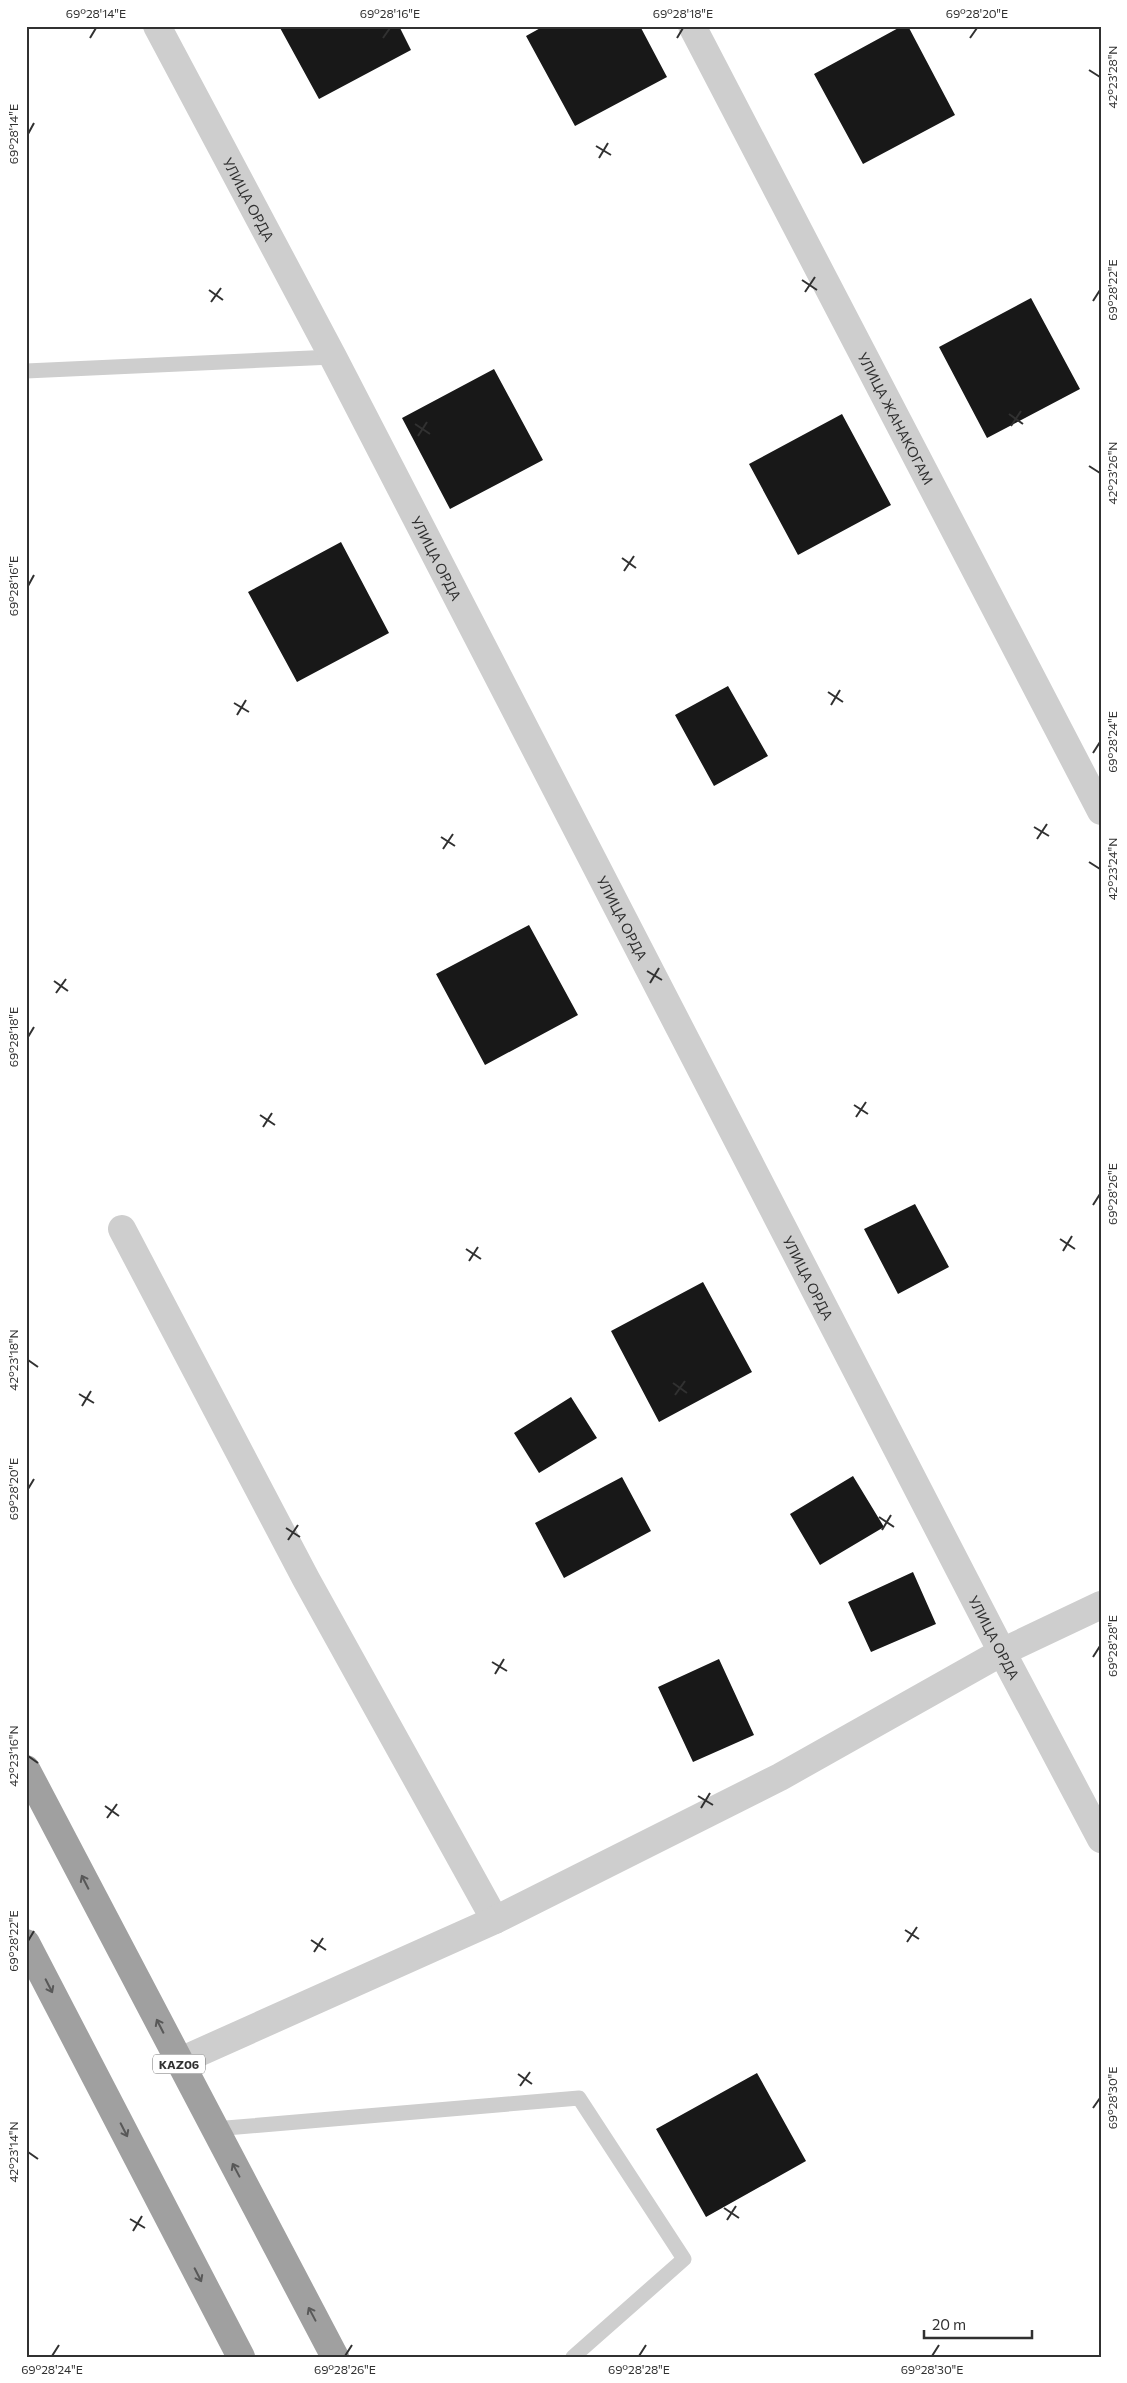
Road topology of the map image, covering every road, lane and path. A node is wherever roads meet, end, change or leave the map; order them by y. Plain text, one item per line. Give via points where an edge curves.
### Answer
1 (157, 26) edge
2 (692, 26) edge
3 (333, 357) junction
4 (26, 371) edge
5 (1101, 811) edge
6 (122, 1229) dead end
7 (1101, 1605) edge
8 (1002, 1652) junction
9 (26, 1769) edge
10 (1101, 1838) edge
11 (495, 1920) junction
12 (26, 1943) edge
13 (178, 2062) junction
14 (214, 2129) junction
15 (241, 2357) edge
16 (334, 2357) edge
17 (573, 2357) edge

1 - 3 street, УЛИЦА ОРДА
2 - 5 street, УЛИЦА ЖАНАКОГАМ
3 - 4 lane
3 - 8 street, УЛИЦА ОРДА
6 - 11 street via 306,1579
7 - 8 street
8 - 10 street, УЛИЦА ОРДА
8 - 11 street via 780,1777
13 -> 9 highway, KАZ06
11 - 13 street
12 -> 15 highway
13 - 14 highway, KАZ06
16 -> 14 highway, KАZ06
14 - 17 lane via 579,2098 684,2259

